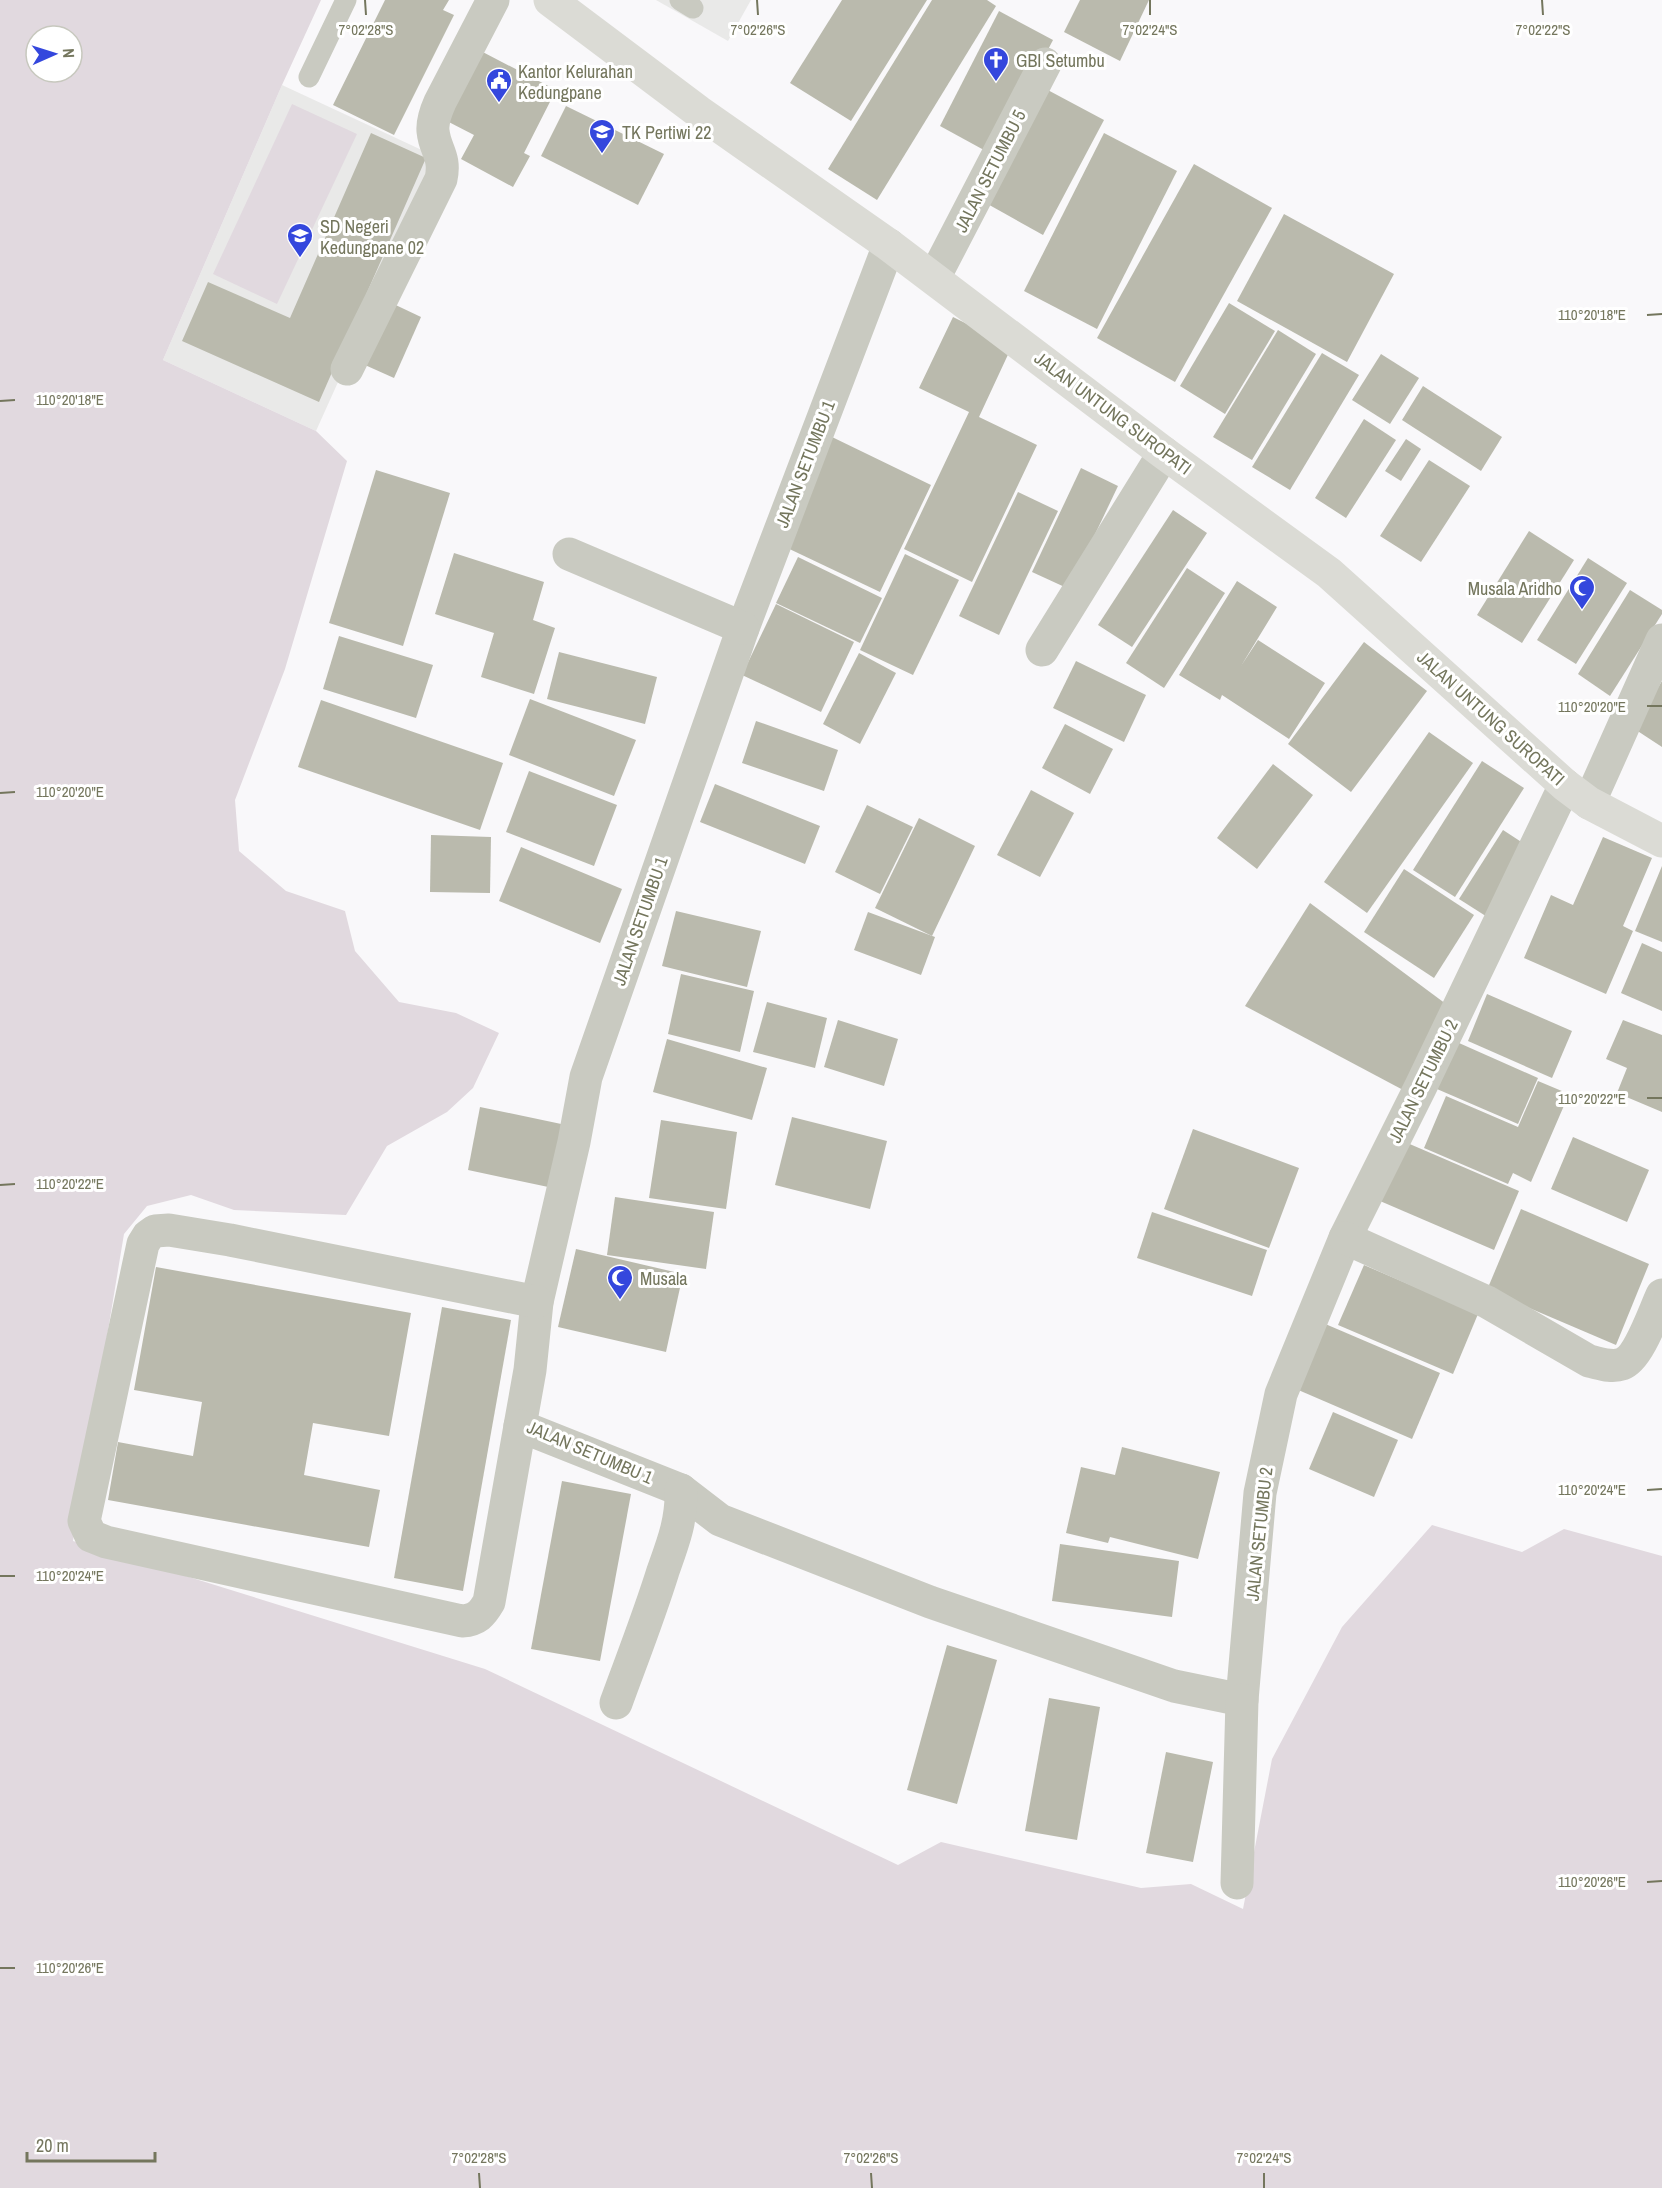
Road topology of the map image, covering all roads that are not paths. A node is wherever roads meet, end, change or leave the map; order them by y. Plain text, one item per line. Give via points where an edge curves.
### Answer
1 (346, 0) edge
2 (493, 0) edge
3 (550, 0) edge
4 (1045, 64) dead end
5 (309, 77) dead end
6 (889, 245) junction
7 (934, 278) junction
8 (347, 369) dead end
9 (1164, 453) junction
10 (569, 554) dead end
11 (743, 628) junction
12 (1662, 640) edge
13 (1042, 650) dead end
14 (1577, 794) junction
15 (1662, 841) edge
16 (1345, 1238) junction
17 (1662, 1295) edge
18 (537, 1302) junction
19 (520, 1426) junction
20 (692, 1498) junction
21 (1242, 1700) junction
22 (616, 1703) dead end
23 (1237, 1883) dead end

1 - 5 lane
2 - 8 street via 434,119 433,133 443,162 441,179
3 - 6 main road, JALAN UNTUNG SUROPATI via 699,112
4 - 7 street, JALAN SETUMBU 5
6 - 7 main road, JALAN UNTUNG SUROPATI
6 - 11 street, JALAN SETUMBU 1
7 - 9 main road, JALAN UNTUNG SUROPATI
9 - 13 street
9 - 14 main road, JALAN UNTUNG SUROPATI via 1329,573
10 - 11 street
11 - 18 street, JALAN SETUMBU 1 via 586,1077
12 - 14 street, JALAN SETUMBU 2
14 - 15 main road, JALAN UNTUNG SUROPATI
14 - 16 street, JALAN SETUMBU 2 via 1421,1086
16 - 17 street via 1487,1302 1589,1361 1606,1365 1622,1364 1631,1357
16 - 21 street, JALAN SETUMBU 2 via 1281,1394 1260,1494
18 - 19 street, JALAN SETUMBU 1
18 - 19 street via 230,1240 155,1231 143,1244 84,1521 91,1536 106,1542 452,1619 474,1620 489,1602
19 - 20 street, JALAN SETUMBU 1
20 - 21 street via 720,1520 930,1602 1174,1686
20 - 22 street via 682,1512
21 - 23 street, JALAN SETUMBU 2

